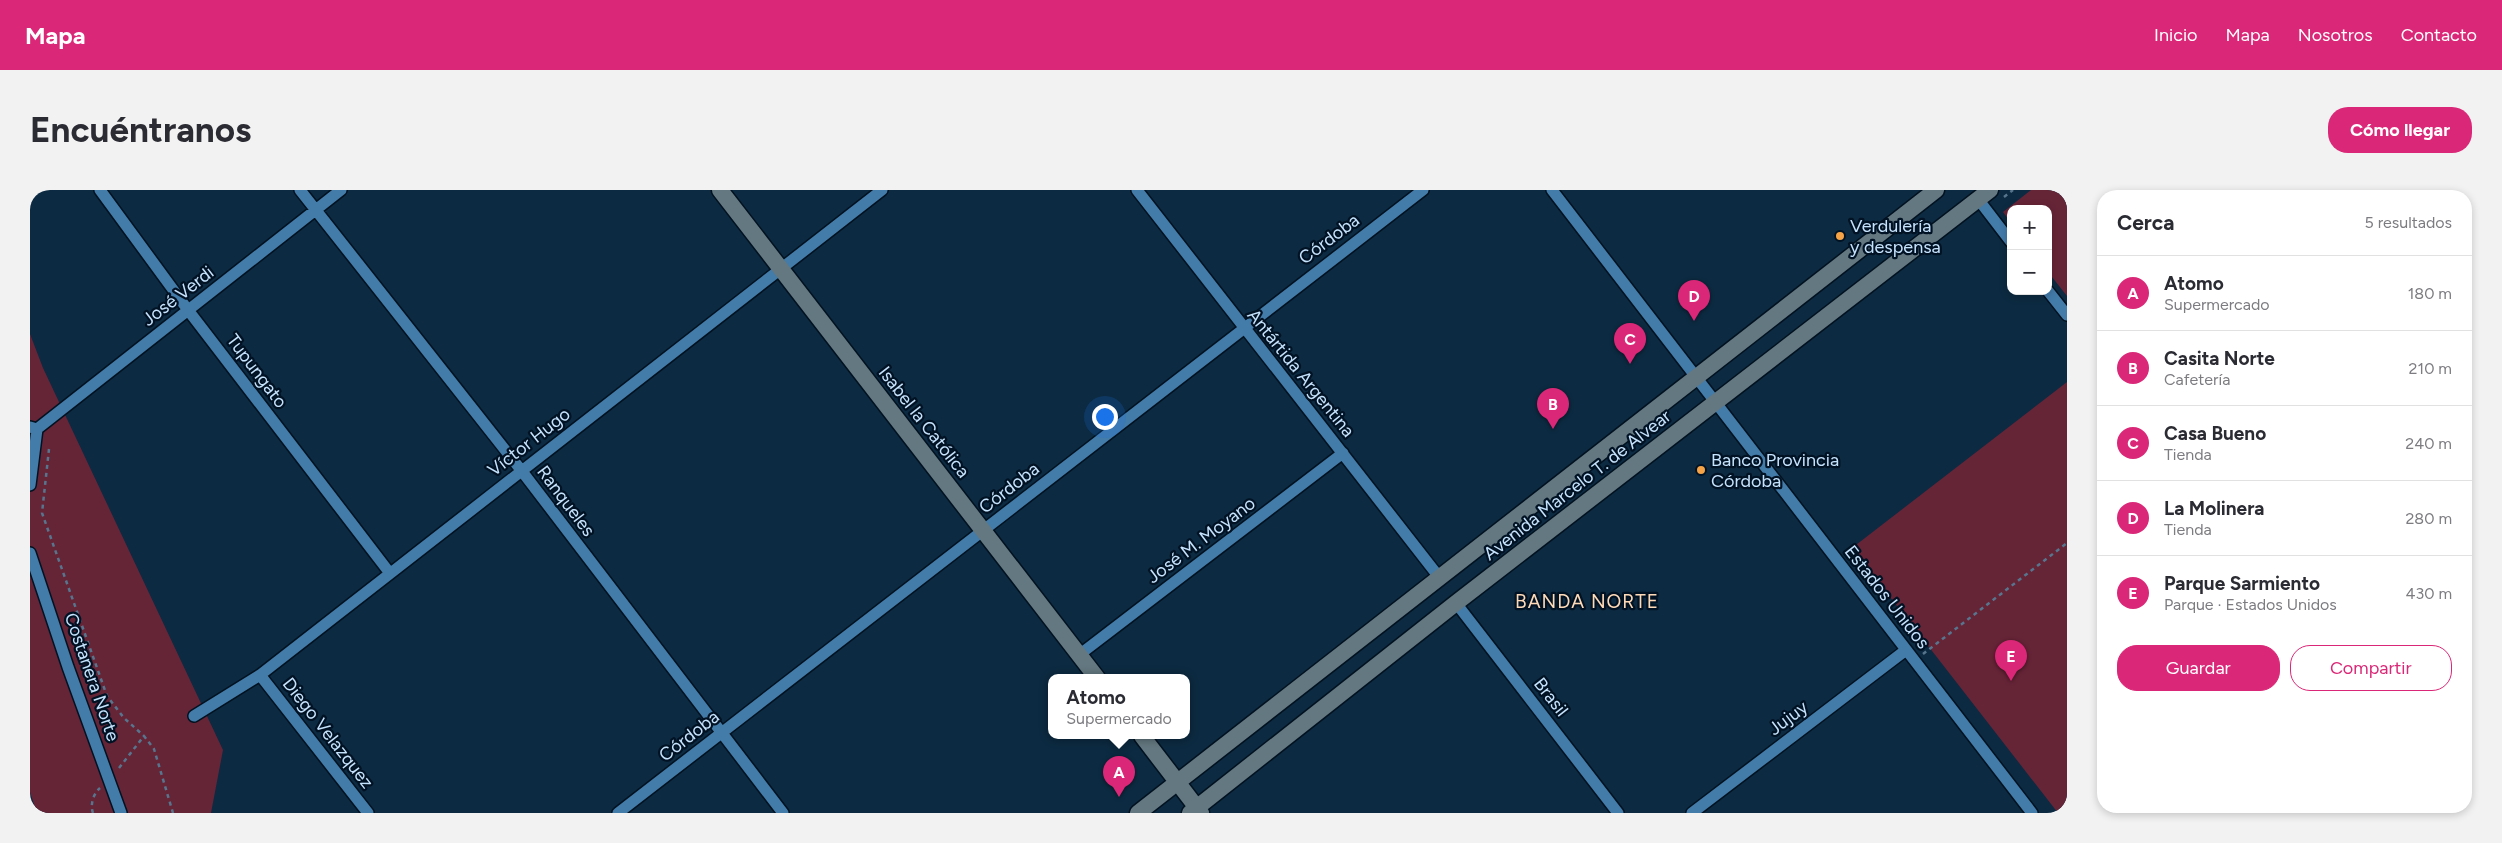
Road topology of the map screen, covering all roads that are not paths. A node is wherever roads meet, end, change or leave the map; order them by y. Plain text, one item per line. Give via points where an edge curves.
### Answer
1 (100, 190) edge
2 (300, 190) edge
3 (341, 190) edge
4 (720, 190) edge
5 (882, 190) edge
6 (1137, 190) edge
7 (1422, 190) edge
8 (1552, 190) edge
9 (1936, 190) edge
10 (1984, 195) edge
11 (315, 210) junction
12 (2007, 235) edge
13 (780, 269) junction
14 (2051, 295) edge
15 (188, 310) junction
16 (2067, 315) edge
17 (1242, 328) junction
18 (1696, 377) junction
19 (1716, 403) junction
20 (33, 428) edge
21 (1343, 453) junction
22 (521, 470) junction
23 (30, 485) edge
24 (983, 530) junction
25 (30, 553) edge
26 (389, 572) junction
27 (1439, 577) junction
28 (1456, 603) junction
29 (1906, 650) junction
30 (1079, 655) junction
31 (1094, 674) edge
32 (260, 675) junction
33 (194, 716) dead end
34 (721, 733) junction
35 (1144, 739) edge
36 (1177, 782) junction
37 (1196, 811) edge
38 (121, 813) edge
39 (368, 813) edge
40 (618, 813) edge
41 (783, 813) edge
42 (1138, 813) edge
43 (1618, 813) edge
44 (1692, 813) edge
45 (2032, 813) edge

1 - 15 street, Tupungato
2 - 11 street, Ranqueles
3 - 11 street, José Verdi
4 - 13 main road, Isabel la Católica
5 - 13 street, Víctor Hugo
6 - 17 street, Antártida Argentina
7 - 17 street, Córdoba
8 - 18 street, Estados Unidos
9 - 18 main road, Avenida Marcelo T. de Alvear
10 - 12 street
10 - 19 main road, Avenida Marcelo T. de Alvear
11 - 15 street, José Verdi
11 - 22 street, Ranqueles
13 - 22 street, Víctor Hugo
13 - 24 main road, Isabel la Católica
14 - 16 street
15 - 20 street, José Verdi
15 - 26 street, Tupungato
17 - 21 street, Antártida Argentina
17 - 24 street, Córdoba
18 - 19 street, Estados Unidos
18 - 27 main road, Avenida Marcelo T. de Alvear
19 - 28 main road, Avenida Marcelo T. de Alvear
19 - 29 street, Estados Unidos
20 - 23 street
21 - 27 street, Antártida Argentina
21 - 30 street, José M. Moyano
22 - 26 street, Víctor Hugo
22 - 34 street, Ranqueles
24 - 30 main road, Isabel la Católica
24 - 34 street, Córdoba
25 - 38 street, Costanera Norte
26 - 32 street, Víctor Hugo
27 - 36 main road, Avenida Marcelo T. de Alvear
28 - 37 main road, Avenida Marcelo T. de Alvear
28 - 43 street, Brasil
29 - 44 street, Jujuy
29 - 45 street, Estados Unidos
30 - 31 main road, Isabel la Católica
32 - 33 street, Víctor Hugo
32 - 39 street, Diego Velazquez
34 - 40 street, Córdoba
34 - 41 street, Ranqueles
35 - 36 main road
36 - 37 main road
36 - 42 main road, Avenida Marcelo T. de Alvear

